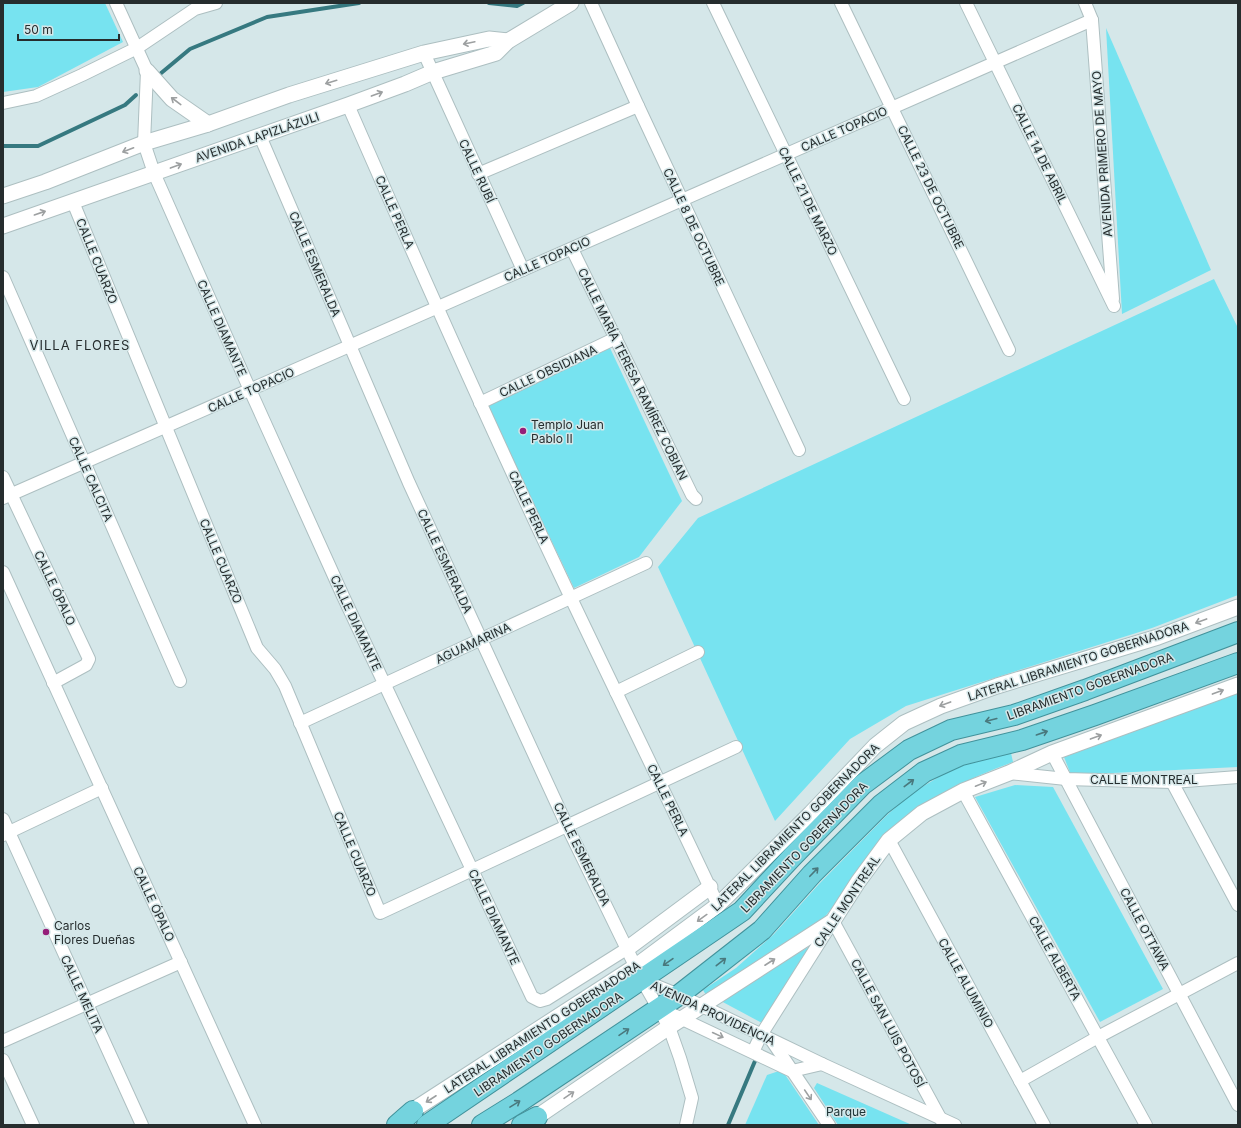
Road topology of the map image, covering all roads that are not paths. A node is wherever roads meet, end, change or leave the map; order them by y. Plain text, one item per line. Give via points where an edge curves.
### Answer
1 (116, 3) edge
2 (216, 3) edge
3 (571, 3) edge
4 (591, 3) edge
5 (713, 3) edge
6 (841, 3) edge
7 (966, 3) edge
8 (1085, 3) edge
9 (1092, 20) junction
10 (508, 41) junction
11 (137, 48) junction
12 (424, 53) junction
13 (996, 62) junction
14 (147, 71) junction
15 (433, 72) junction
16 (3, 103) edge
17 (348, 105) junction
18 (638, 106) junction
19 (893, 108) junction
20 (208, 124) junction
21 (260, 136) junction
22 (144, 143) junction
23 (785, 155) junction
24 (154, 173) junction
25 (478, 174) junction
26 (3, 196) edge
27 (682, 200) junction
28 (73, 202) junction
29 (3, 226) edge
30 (572, 248) junction
31 (523, 270) junction
32 (3, 277) edge
33 (1114, 306) joint
34 (437, 308) junction
35 (616, 338) junction
36 (350, 346) junction
37 (1009, 350) dead end
38 (250, 390) junction
39 (904, 399) dead end
40 (480, 403) junction
41 (165, 427) junction
42 (799, 450) dead end
43 (84, 463) junction
44 (3, 477) edge
45 (7, 497) edge
46 (696, 499) dead end
47 (646, 563) dead end
48 (3, 572) edge
49 (571, 598) junction
50 (1238, 607) edge
51 (1238, 632) edge
52 (481, 639) junction
53 (698, 652) dead end
54 (1238, 663) edge
55 (180, 681) dead end
56 (53, 683) junction
57 (384, 684) junction
58 (1238, 685) edge
59 (616, 692) junction
60 (300, 723) junction
61 (736, 747) dead end
62 (1052, 753) junction
63 (1009, 773) junction
64 (1238, 777) edge
65 (1066, 779) junction
66 (1172, 782) junction
67 (660, 783) junction
68 (102, 788) junction
69 (963, 791) junction
70 (3, 819) edge
71 (567, 826) junction
72 (6, 834) edge
73 (889, 840) junction
74 (472, 871) junction
75 (710, 887) junction
76 (718, 905) junction
77 (1238, 905) edge
78 (833, 922) junction
79 (628, 948) junction
80 (181, 962) junction
81 (1238, 963) edge
82 (639, 973) junction
83 (1179, 993) junction
84 (679, 995) junction
85 (87, 1004) junction
86 (701, 1006) junction
87 (659, 1008) junction
88 (682, 1019) junction
89 (669, 1027) junction
90 (766, 1037) junction
91 (1098, 1037) junction
92 (3, 1041) edge
93 (753, 1052) junction
94 (3, 1060) edge
95 (822, 1064) junction
96 (792, 1071) junction
97 (1020, 1081) junction
98 (1238, 1105) edge
99 (413, 1111) junction
100 (528, 1122) edge
101 (942, 1122) edge
102 (34, 1125) edge
103 (142, 1125) edge
104 (255, 1125) edge
105 (390, 1125) edge
106 (397, 1125) edge
107 (427, 1125) edge
108 (482, 1125) edge
109 (686, 1125) edge
110 (829, 1125) edge
111 (956, 1125) edge
112 (1044, 1125) edge
113 (1146, 1125) edge

1 - 11 street
2 - 11 street via 195,9
3 - 10 street, AVENIDA LAPIZLÁZULI
4 - 18 street, CALLE 8 DE OCTUBRE
5 - 23 street, CALLE 21 DE MARZO
6 - 19 street, CALLE 23 DE OCTUBRE
7 - 13 street, CALLE 14 DE ABRIL
8 - 9 street, AVENIDA PRIMERO DE MAYO
9 - 13 street, CALLE TOPACIO
9 - 33 street, AVENIDA PRIMERO DE MAYO
10 -> 12 street via 490,39
10 - 15 street, AVENIDA LAPIZLÁZULI via 496,53
11 - 14 street
11 - 16 street via 36,96
12 - 15 street, CALLE RUBÍ
12 -> 20 street via 289,95
13 - 19 street, CALLE TOPACIO
13 - 33 street, CALLE 14 DE ABRIL
20 -> 14 street via 172,99
14 - 22 street
17 -> 15 street, AVENIDA LAPIZLÁZULI
15 - 25 street, CALLE RUBÍ
17 - 21 street, AVENIDA LAPIZLÁZULI
17 - 34 street, CALLE PERLA
18 - 25 street
18 - 27 street, CALLE 8 DE OCTUBRE
19 - 23 street, CALLE TOPACIO
19 - 37 street, CALLE 23 DE OCTUBRE
20 - 22 street
24 -> 21 street, AVENIDA LAPIZLÁZULI
21 - 36 street, CALLE ESMERALDA
22 - 24 street, CALLE DIAMANTE
22 -> 26 street
23 - 27 street, CALLE TOPACIO
23 - 39 street, CALLE 21 DE MARZO
24 - 28 street, AVENIDA LAPIZLÁZULI
24 - 38 street, CALLE DIAMANTE
25 - 31 street, CALLE RUBÍ
27 - 30 street, CALLE TOPACIO
27 - 42 street, CALLE 8 DE OCTUBRE
29 -> 28 street, AVENIDA LAPIZLÁZULI
28 - 41 street, CALLE CUARZO
30 - 31 street, CALLE TOPACIO
30 - 35 street, CALLE MARÍA TERESA RAMÍREZ COBIAN
31 - 34 street, CALLE TOPACIO
32 - 43 street, CALLE CALCITA
34 - 36 street, CALLE TOPACIO
34 - 40 street, CALLE PERLA
35 - 40 street, CALLE OBSIDIANA
35 - 46 street, CALLE MARÍA TERESA RAMÍREZ COBIAN
36 - 38 street, CALLE TOPACIO
36 - 52 street, CALLE ESMERALDA via 409,483
38 - 41 street, CALLE TOPACIO
38 - 57 street, CALLE DIAMANTE
40 - 49 street, CALLE PERLA
41 - 43 street, CALLE TOPACIO
41 - 60 street, CALLE CUARZO via 257,648 285,686
43 - 45 street, CALLE TOPACIO
43 - 55 street, CALLE CALCITA
44 - 45 street, CALLE ÓPALO
45 - 56 street, CALLE ÓPALO via 89,659 86,665
47 - 49 street, AGUAMARINA
48 - 56 street, CALLE ÓPALO
49 - 52 street, AGUAMARINA
49 - 59 street, CALLE PERLA
50 -> 76 street, LATERAL LIBRAMIENTO GOBERNADORA via 1158,637 969,696 904,723 875,746
51 -> 82 highway, LIBRAMIENTO GOBERNADORA via 1014,715 951,730 909,750 862,785 742,911
52 - 57 street, AGUAMARINA
52 - 71 street, CALLE ESMERALDA
53 - 59 street
84 -> 54 highway, LIBRAMIENTO GOBERNADORA via 762,930 812,874 881,805 924,772 961,755 1022,740
56 - 68 street, CALLE ÓPALO
57 - 60 street, AGUAMARINA
57 - 74 street, CALLE DIAMANTE
62 -> 58 street
59 - 67 street, CALLE PERLA
60 - 74 street, CALLE CUARZO via 380,914
61 - 67 street
62 - 63 street
62 - 65 street, CALLE OTTAWA
63 - 65 street, CALLE MONTREAL
69 -> 63 street, CALLE MONTREAL
64 - 66 street, CALLE MONTREAL
65 - 66 street, CALLE MONTREAL
65 - 83 street, CALLE OTTAWA
66 - 77 street
67 - 71 street
67 - 75 street, CALLE PERLA
68 - 72 street
68 - 80 street, CALLE ÓPALO
69 - 73 street, CALLE MONTREAL via 922,813
69 - 91 street, CALLE ALBERTA
70 - 72 street, CALLE MELITA
71 - 74 street
71 - 79 street, CALLE ESMERALDA
72 - 85 street, CALLE MELITA
73 - 78 street, CALLE MONTREAL
73 - 97 street, CALLE ALUMINIO
74 - 79 street, CALLE DIAMANTE via 532,997 540,1001
75 - 76 street, CALLE PERLA
75 - 79 street
76 -> 82 street, LATERAL LIBRAMIENTO GOBERNADORA
86 -> 78 street
78 - 90 street, CALLE MONTREAL
78 - 101 street, CALLE SAN LUIS POTOSÍ
79 - 82 street, CALLE ESMERALDA
80 - 85 street
80 - 104 street, CALLE ÓPALO
81 - 83 street
82 - 84 street, AVENIDA PROVIDENCIA
82 - 87 street, AVENIDA PROVIDENCIA
82 -> 99 street, LATERAL LIBRAMIENTO GOBERNADORA
82 - 107 highway, LIBRAMIENTO GOBERNADORA
83 - 91 street
83 - 98 street, CALLE OTTAWA
84 - 86 street, AVENIDA PROVIDENCIA
84 - 87 highway, LIBRAMIENTO GOBERNADORA
85 - 92 street
85 - 103 street, CALLE MELITA
86 - 88 street
86 - 90 street, AVENIDA PROVIDENCIA
87 - 88 street, AVENIDA PROVIDENCIA
87 - 89 street
108 -> 87 highway, LIBRAMIENTO GOBERNADORA
88 - 89 street
88 -> 93 street, AVENIDA PROVIDENCIA
100 -> 89 street
89 - 109 street via 692,1098
90 - 93 street, CALLE MONTREAL
90 - 95 street, AVENIDA PROVIDENCIA
90 - 96 street
91 - 97 street
91 - 113 street, CALLE ALBERTA
93 - 96 street, AVENIDA PROVIDENCIA
94 - 102 street
95 - 96 street
95 - 101 street, AVENIDA PROVIDENCIA
96 -> 110 street
97 - 112 street, CALLE ALUMINIO
99 - 105 street, LATERAL LIBRAMIENTO GOBERNADORA
99 - 106 highway
101 - 111 street, AVENIDA PROVIDENCIA

